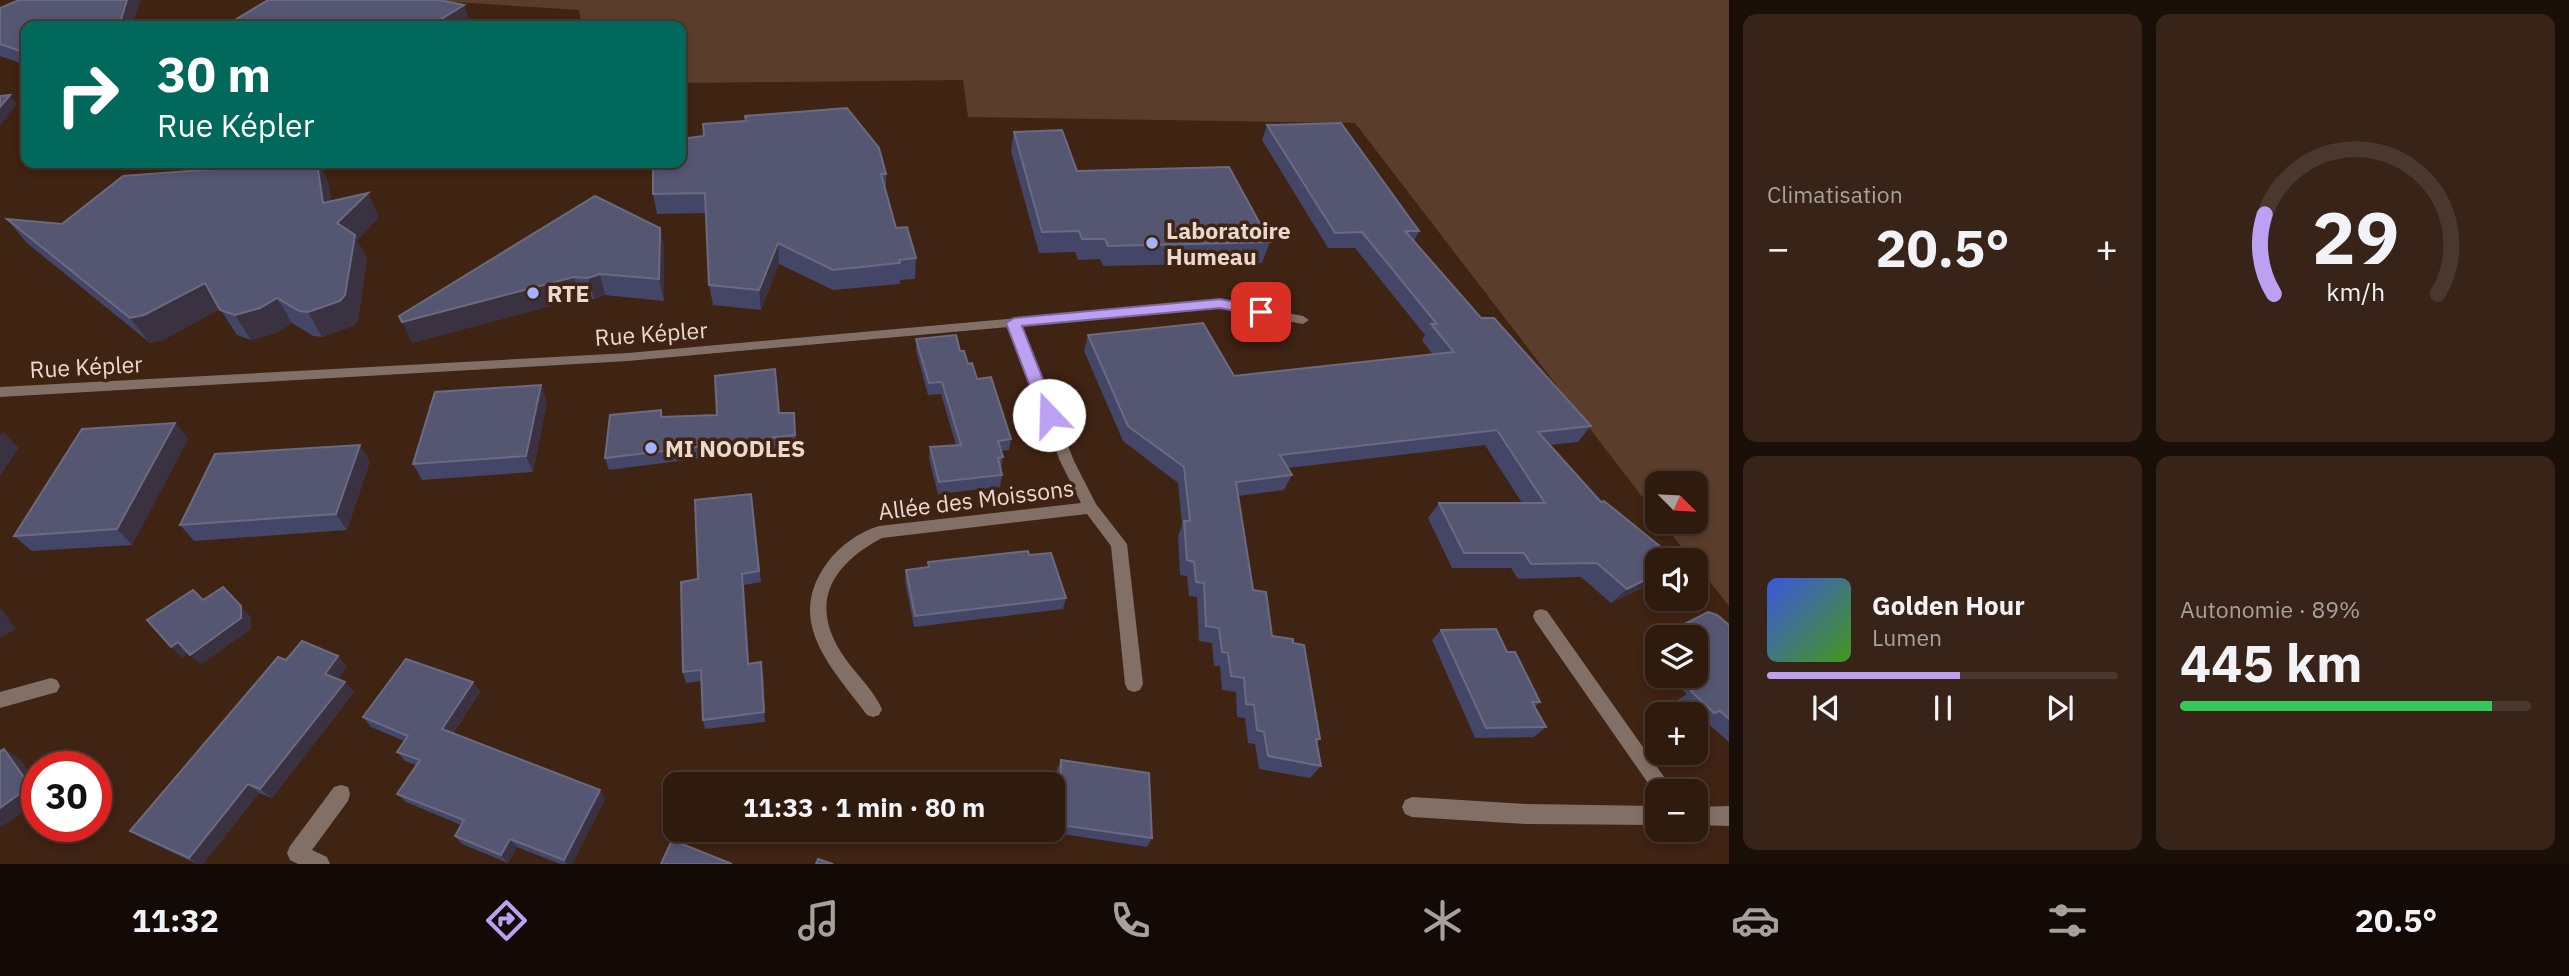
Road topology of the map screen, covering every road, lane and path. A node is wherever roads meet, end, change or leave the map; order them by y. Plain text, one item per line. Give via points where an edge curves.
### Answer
1 (1303, 320) dead end
2 (1014, 323) junction
3 (0, 392) edge
4 (1091, 508) junction
5 (1541, 616) dead end
6 (1134, 684) dead end
7 (51, 686) dead end
8 (0, 700) edge
9 (873, 709) dead end
10 (1656, 779) edge
11 (341, 794) dead end
12 (1412, 807) dead end
13 (1645, 816) edge
14 (1708, 816) edge
15 (1729, 816) edge
16 (320, 864) edge

1 - 2 street, Rue Képler via 1220,303
2 - 3 street, Rue Képler via 628,357
2 - 4 street via 1067,461
4 - 6 street via 1119,544
4 - 9 street, Allée des Moissons via 879,532 857,542 833,563 819,589 817,614 824,642
5 - 10 street
7 - 8 street
11 - 16 street via 297,853
12 - 13 street
14 - 15 street

